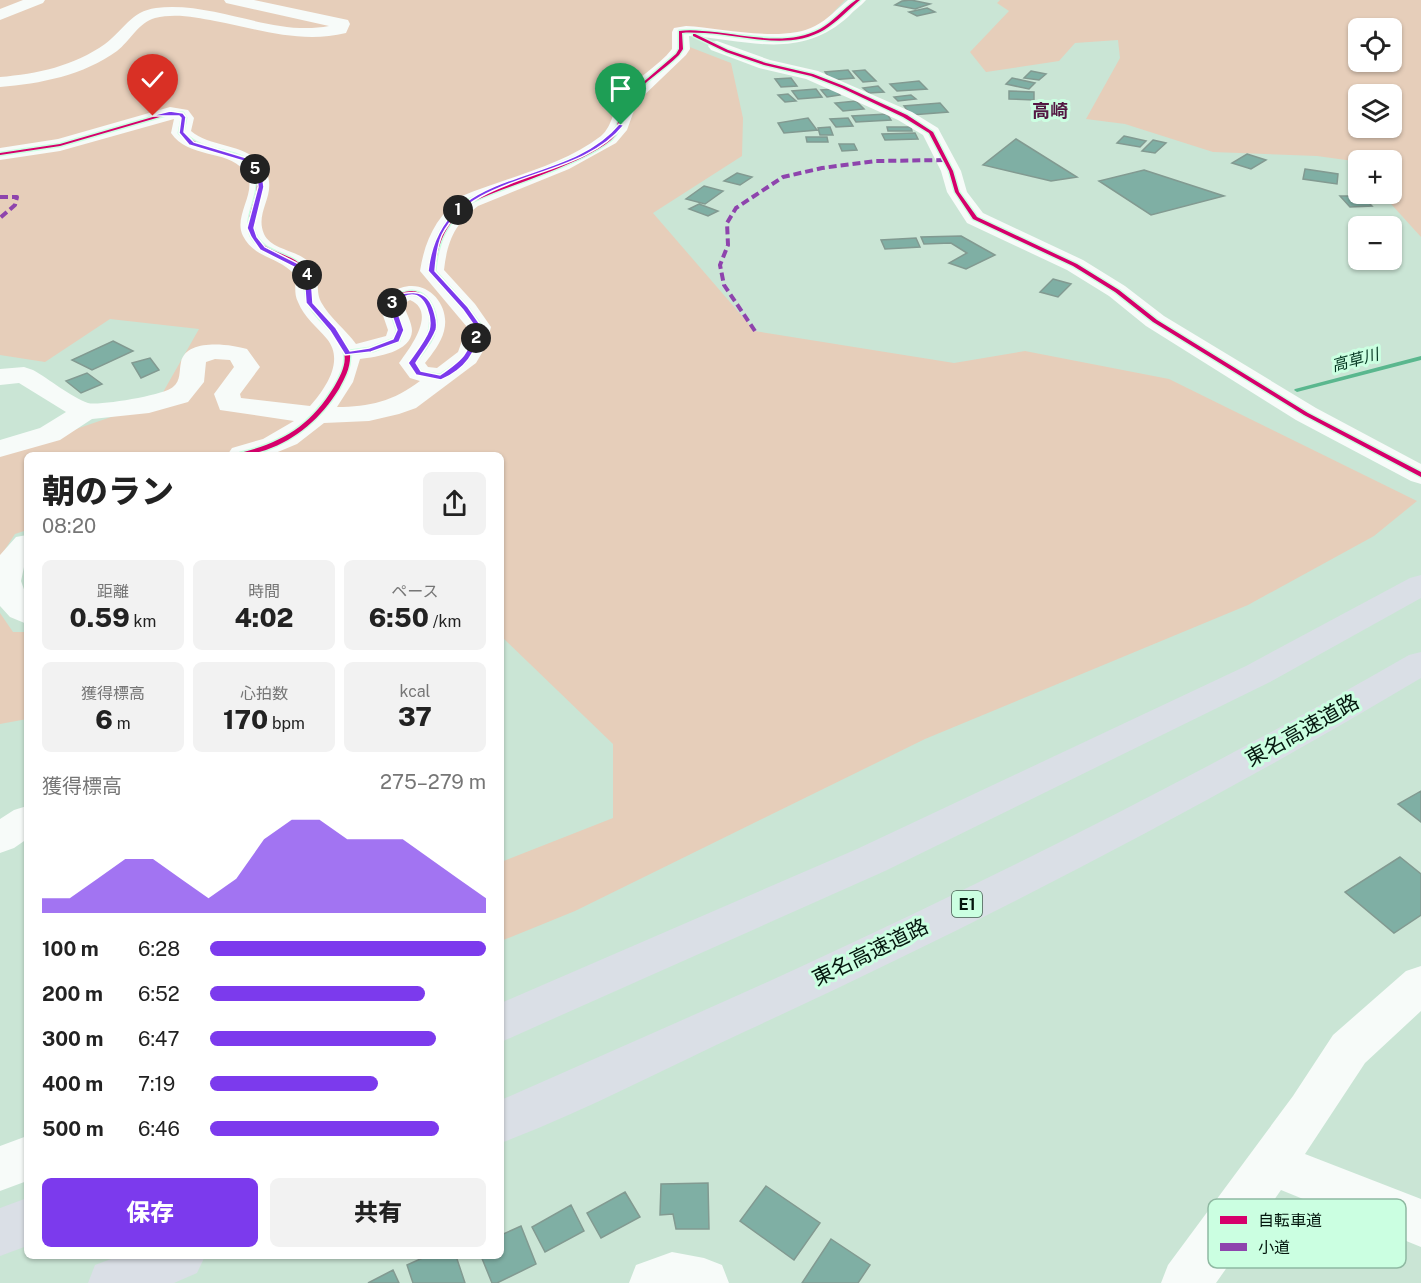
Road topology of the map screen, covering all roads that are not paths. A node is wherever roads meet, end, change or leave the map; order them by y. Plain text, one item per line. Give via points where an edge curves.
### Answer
1 (37, 0) edge
2 (232, 0) edge
3 (858, 0) edge
4 (0, 15) edge
5 (686, 31) junction
6 (0, 82) edge
7 (0, 154) edge
8 (348, 353) junction
9 (0, 377) edge
10 (441, 377) junction
11 (85, 412) junction
12 (0, 448) edge
13 (252, 452) edge
14 (1421, 475) edge
15 (24, 548) edge
16 (1421, 585) edge
17 (24, 612) edge
18 (1421, 663) edge
19 (24, 822) edge
20 (0, 838) edge
21 (1421, 984) edge
22 (504, 1022) edge
23 (504, 1121) edge
24 (24, 1159) edge
25 (1271, 1163) junction
26 (0, 1169) edge
27 (1246, 1199) edge
28 (1361, 1199) edge
29 (1406, 1217) edge
30 (24, 1223) edge
31 (1421, 1223) edge
32 (0, 1232) edge
33 (1208, 1252) edge
34 (173, 1259) edge
35 (113, 1283) edge
36 (654, 1283) edge
37 (704, 1283) edge
38 (1186, 1283) edge

1 - 4 street
2 - 6 street via 342,24 332,32 303,32 197,11 154,13 138,19 109,50 86,61 41,76
3 - 5 street via 834,22 798,38 753,39
5 - 10 street via 680,32 681,49 677,55 641,86 623,108 621,125 611,137 593,151 497,188 454,213 439,236 432,271 479,327 466,361
5 - 14 street via 727,51 812,75 905,116 931,132 957,192 975,218 1076,265 1165,327 1296,408
7 - 8 street via 60,145 153,116 181,114 182,133 192,143 245,159 260,175 261,187 250,228 254,237 263,248 303,268 309,303
8 - 10 street via 371,350 396,340 400,330 391,304 395,297 413,293 429,305 434,321 412,363 419,373
8 - 13 street via 345,373 321,411 290,439
9 - 11 street via 24,375
10 - 11 street via 406,403 369,414 250,408 229,404 227,394 247,367 238,354 219,351 194,359 191,382 179,396 149,405
11 - 12 street via 50,434
15 - 17 street via 5,577 9,597
16 - 22 highway via 1258,674 882,855
18 - 23 highway, 東名高速道路 / E1 via 1327,718 1090,844 814,980
19 - 20 street
21 - 25 street via 1349,1049
24 - 26 street
25 - 27 street
25 - 28 street
29 - 31 street
30 - 32 highway
33 - 38 street
34 - 35 highway
36 - 37 street via 672,1277

